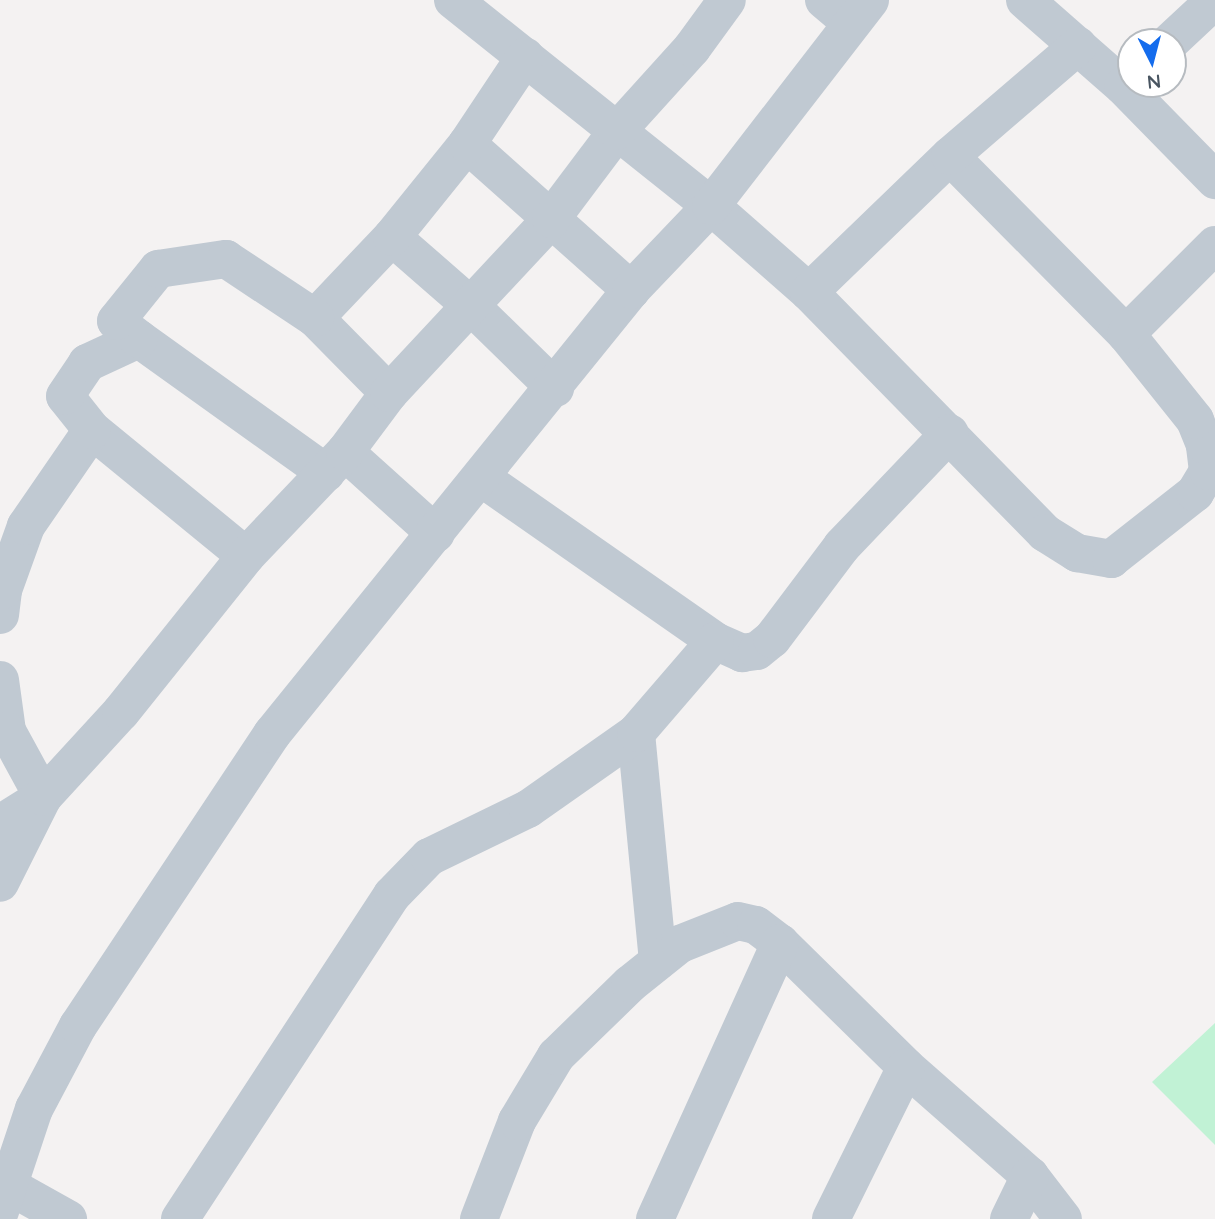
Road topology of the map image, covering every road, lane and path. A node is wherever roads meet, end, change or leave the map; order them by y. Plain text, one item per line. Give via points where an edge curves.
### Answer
1 (453, 0) edge
2 (727, 0) edge
3 (1025, 0) edge
4 (1215, 0) edge
5 (848, 7) edge
6 (1185, 28) edge
7 (1078, 46) junction
8 (525, 57) junction
9 (1117, 75) edge
10 (1141, 98) edge
11 (617, 131) junction
12 (467, 144) junction
13 (950, 156) junction
14 (1215, 180) edge
15 (711, 205) junction
16 (551, 219) junction
17 (392, 237) junction
18 (1215, 245) edge
19 (631, 290) junction
20 (809, 292) junction
21 (470, 304) junction
22 (315, 317) junction
23 (1126, 334) junction
24 (139, 339) junction
25 (555, 388) junction
26 (389, 393) junction
27 (92, 430) junction
28 (950, 433) junction
29 (336, 463) junction
30 (483, 479) junction
31 (436, 534) junction
32 (246, 556) junction
33 (0, 615) edge
34 (715, 641) junction
35 (0, 680) edge
36 (636, 733) junction
37 (43, 797) junction
38 (0, 824) edge
39 (0, 883) edge
40 (780, 943) junction
41 (658, 961) junction
42 (906, 1067) junction
43 (1030, 1176) junction
44 (3, 1192) edge
45 (68, 1219) edge
46 (180, 1219) edge
47 (479, 1219) edge
48 (654, 1219) edge
49 (831, 1219) edge
50 (1009, 1219) edge
51 (1063, 1219) edge

1 - 8 street
2 - 11 street via 692,48
3 - 7 street
4 - 6 street
5 - 15 street
7 - 9 street
7 - 13 street
8 - 11 street
8 - 12 street
10 - 14 street
11 - 15 street
11 - 16 street
12 - 16 street
12 - 17 street
13 - 20 street
13 - 23 street
15 - 19 street
15 - 20 street
16 - 19 street
16 - 21 street
17 - 21 street
17 - 22 street
18 - 23 street
19 - 25 street
20 - 28 street
21 - 25 street
21 - 26 street
22 - 24 street via 226,259 167,265 143,285 116,321
22 - 26 street
23 - 28 street via 1195,419 1208,471 1195,493 1111,559 1077,553 1045,533
24 - 27 street via 87,363 65,396
24 - 29 street
25 - 30 street
26 - 29 street
27 - 32 street
27 - 33 street via 26,526 3,590
28 - 34 street via 842,546 772,639 757,651 742,653
29 - 31 street
29 - 32 street
30 - 31 street
30 - 34 street
31 - 44 street via 272,734 122,955 34,1109
32 - 37 street via 121,712
34 - 36 street
35 - 37 street via 7,731
36 - 41 street
36 - 46 street via 528,809 429,857 392,895
37 - 38 street
37 - 39 street
40 - 41 street via 756,925 738,921 694,935
40 - 42 street
40 - 48 street
41 - 47 street via 556,1056 517,1121
42 - 43 street
42 - 49 street
43 - 50 street
43 - 51 street
44 - 45 street

